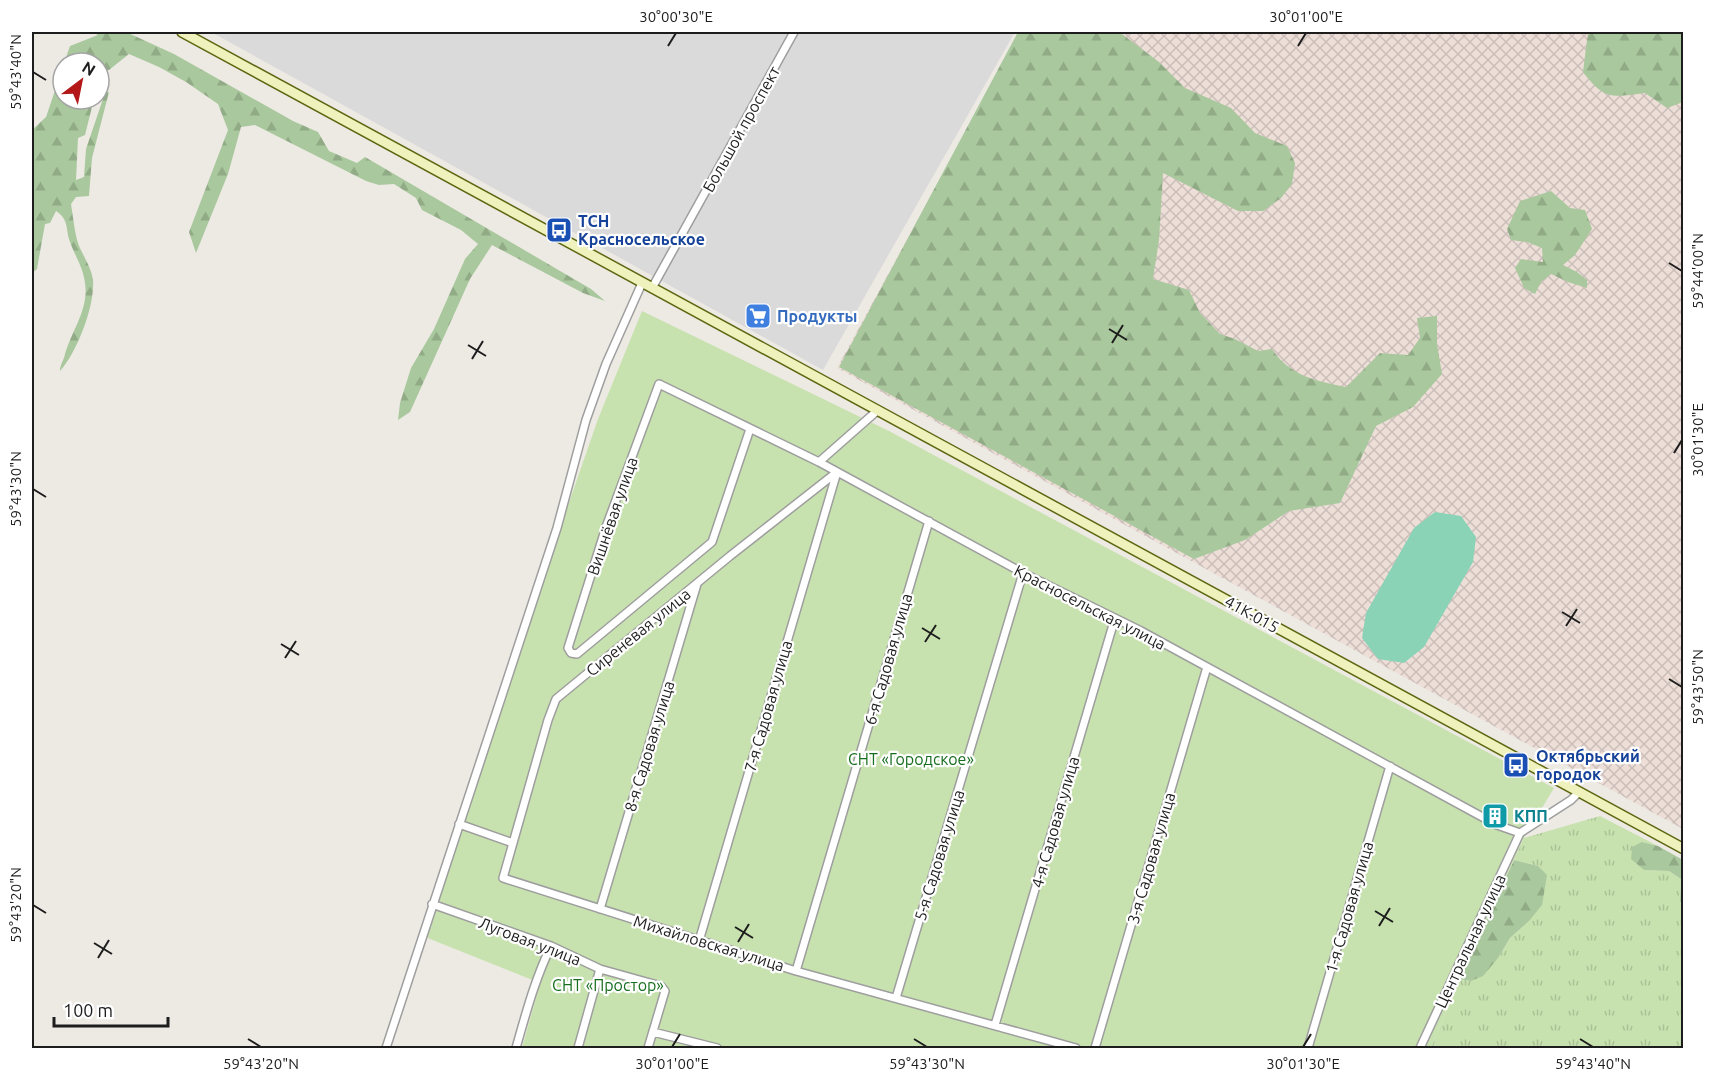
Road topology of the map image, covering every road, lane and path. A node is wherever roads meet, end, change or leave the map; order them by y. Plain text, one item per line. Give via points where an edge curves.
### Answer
1 (182, 32) edge
2 (794, 32) edge
3 (642, 283) junction
4 (652, 288) junction
5 (659, 384) joint
6 (878, 410) junction
7 (750, 429) junction
8 (819, 462) junction
9 (837, 472) junction
10 (929, 521) junction
11 (1023, 573) junction
12 (697, 584) junction
13 (1115, 618) junction
14 (1208, 667) junction
15 (1390, 766) junction
16 (1579, 792) junction
17 (459, 824) junction
18 (1520, 833) junction
19 (513, 843) junction
20 (1683, 849) edge
21 (432, 904) junction
22 (600, 909) junction
23 (699, 940) junction
24 (551, 946) junction
25 (600, 969) junction
26 (796, 971) junction
27 (896, 998) junction
28 (995, 1025) junction
29 (653, 1032) junction
30 (386, 1048) edge
31 (516, 1048) edge
32 (578, 1048) edge
33 (648, 1048) edge
34 (717, 1048) edge
35 (1076, 1048) edge
36 (1095, 1048) edge
37 (1308, 1048) edge
38 (1420, 1048) edge

1 - 3 main road, 41К-015
2 - 4 street, Большой проспект
3 - 4 main road, 41К-015
3 - 17 street via 586,420 557,528
4 - 6 main road, 41К-015
5 - 7 street, Красносельская улица
5 - 7 street, Вишнёвая улица via 606,527 568,648 571,653 577,654 712,542
6 - 8 street
6 - 16 main road, 41К-015
7 - 8 street, Красносельская улица
8 - 9 street, Красносельская улица
9 - 10 street, Красносельская улица
9 - 12 street, Сиреневая улица
9 - 23 street, 7-я Садовая улица
10 - 11 street, Красносельская улица
10 - 26 street, 6-я Садовая улица
11 - 13 street, Красносельская улица
11 - 27 street, 5-я Садовая улица
12 - 19 street, Сиреневая улица via 556,699
12 - 22 street, 8-я Садовая улица
13 - 14 street, Красносельская улица
13 - 28 street, 4-я Садовая улица
14 - 15 street, Красносельская улица
14 - 36 street, 3-я Садовая улица
15 - 18 street, Красносельская улица via 1497,825
15 - 37 street, 1-я Садовая улица
16 - 18 street
16 - 20 main road, 41К-015
17 - 19 street
17 - 21 street
18 - 38 street, Центральная улица
19 - 22 street, Михайловская улица via 503,878
21 - 24 street, Луговая улица
21 - 30 street
22 - 23 street, Михайловская улица
23 - 26 street, Михайловская улица
24 - 25 street, Луговая улица
24 - 31 street
25 - 29 street, Луговая улица via 662,986 664,997
25 - 32 street
26 - 27 street, Михайловская улица
27 - 28 street, Михайловская улица
28 - 35 street, Михайловская улица
29 - 33 street
29 - 34 street

